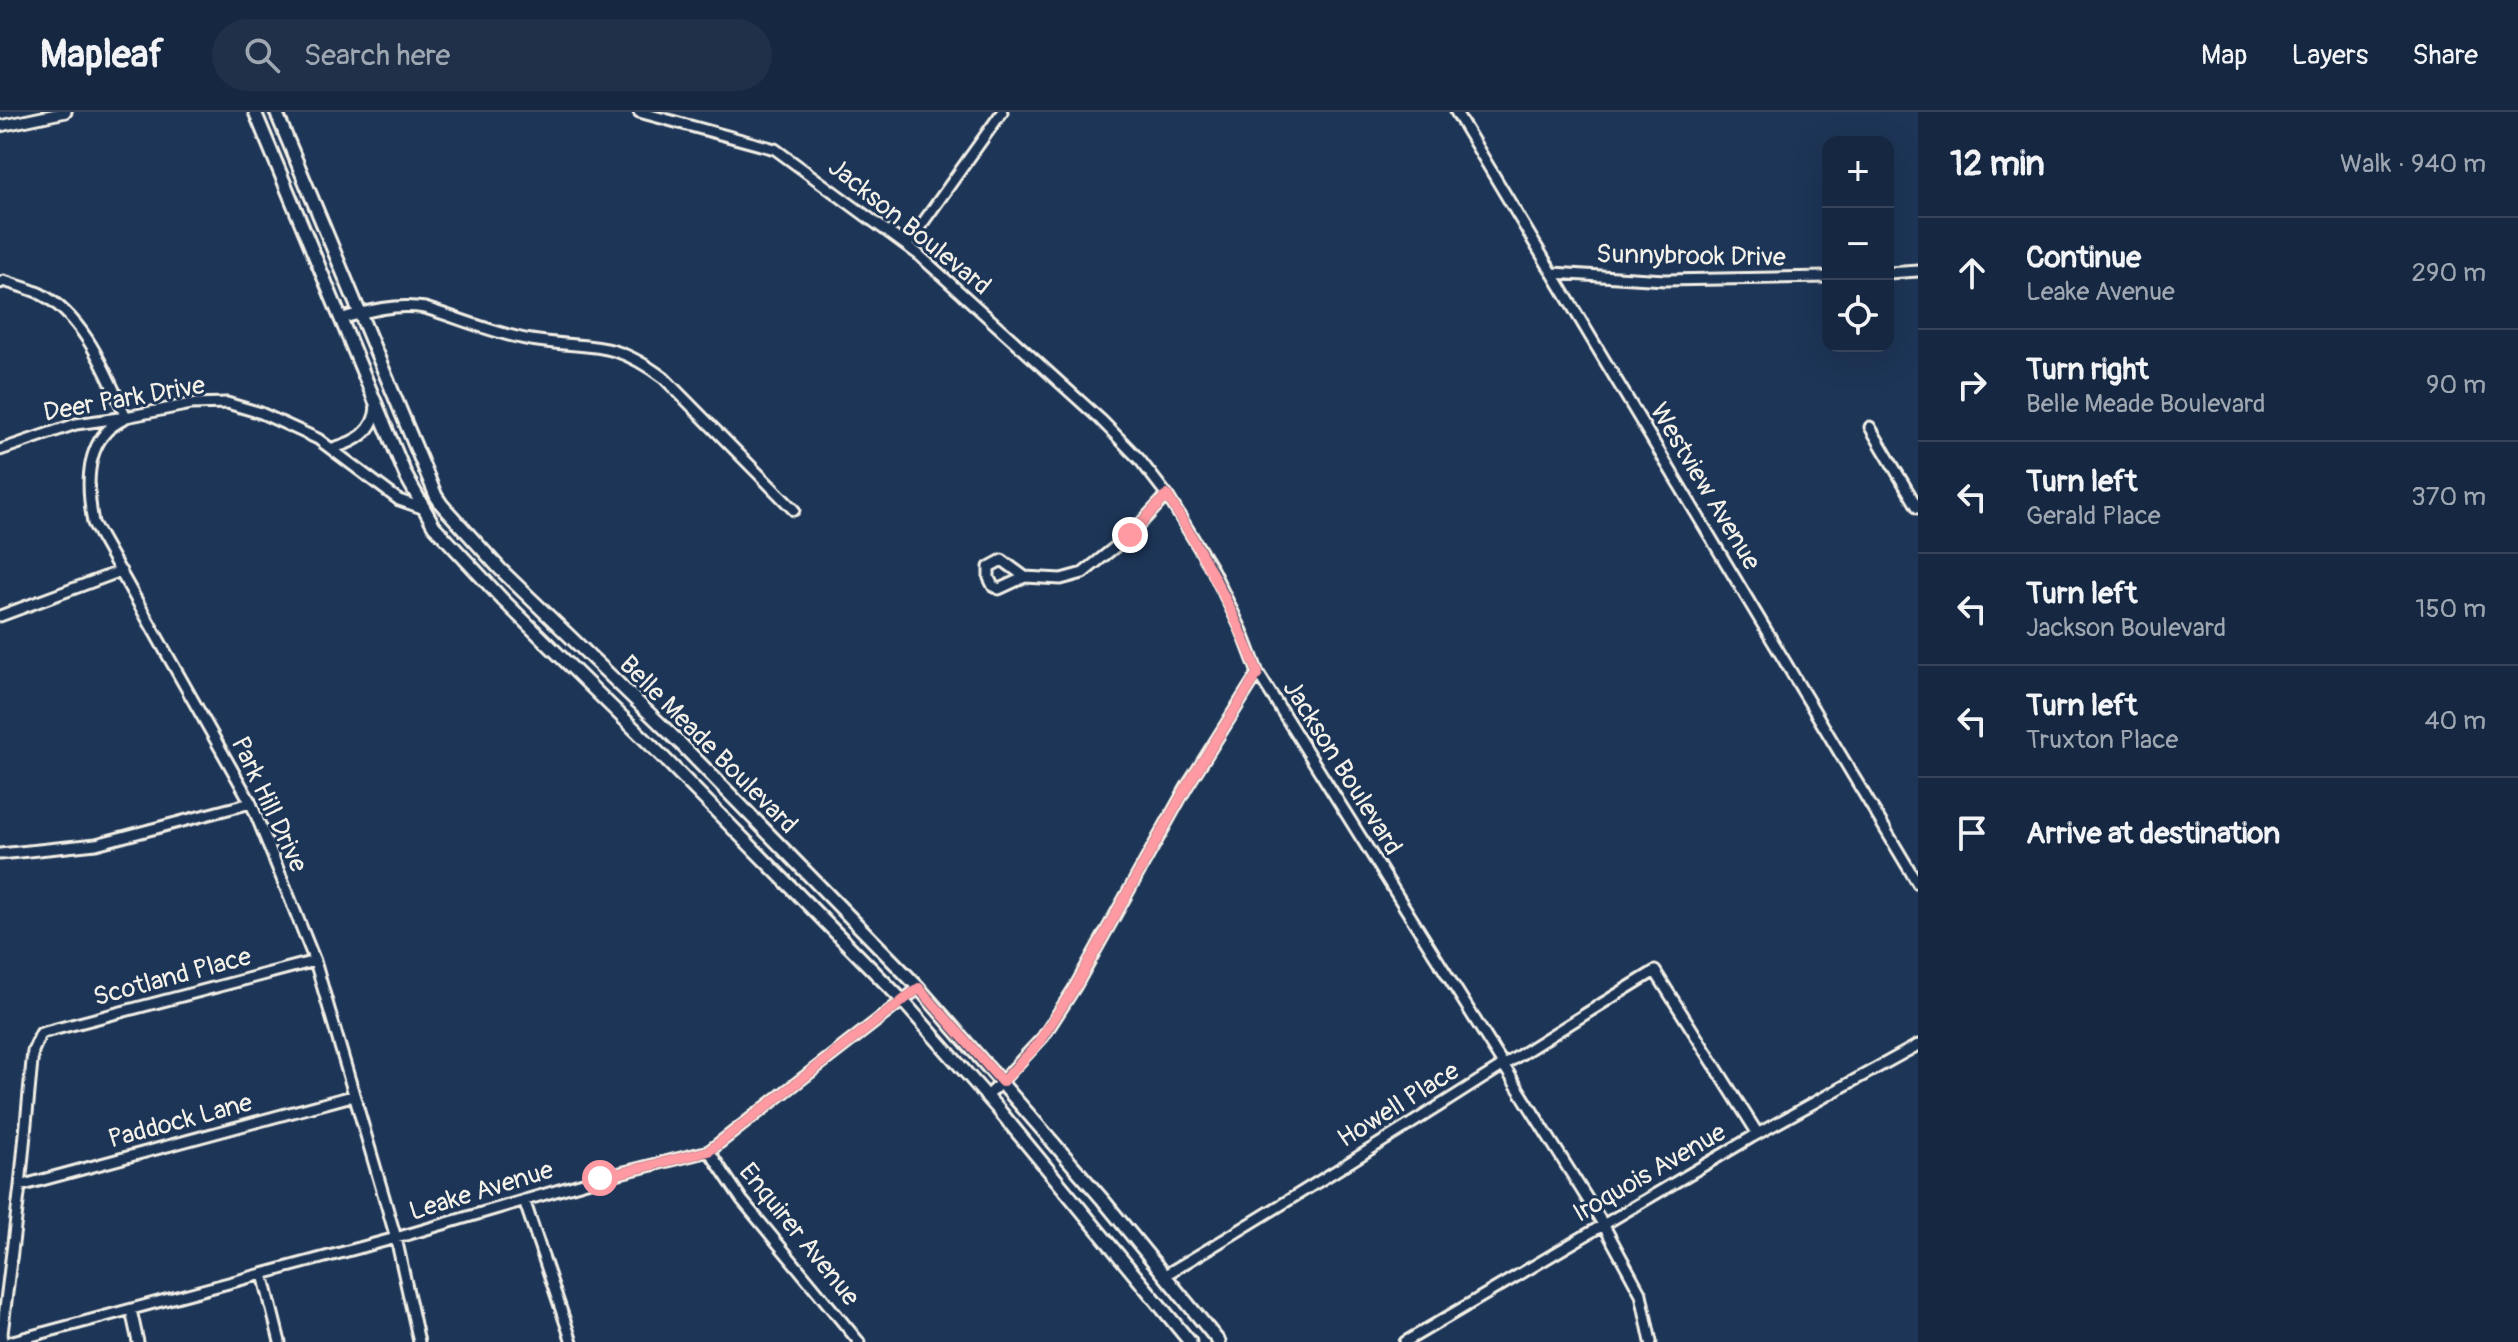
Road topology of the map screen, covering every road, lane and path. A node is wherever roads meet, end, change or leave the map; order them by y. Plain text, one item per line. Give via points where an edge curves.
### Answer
1 (66, 112) edge
2 (255, 112) edge
3 (276, 112) edge
4 (639, 112) edge
5 (1002, 112) edge
6 (1456, 112) edge
7 (0, 126) edge
8 (321, 220) junction
9 (301, 228) junction
10 (907, 245) junction
11 (1918, 271) edge
12 (1553, 273) junction
13 (1894, 273) edge
14 (1822, 277) edge
15 (1, 281) edge
16 (360, 313) junction
17 (340, 319) junction
18 (393, 397) junction
19 (376, 403) junction
20 (126, 417) junction
21 (1870, 427) dead end
22 (333, 448) junction
23 (0, 450) edge
24 (1167, 495) junction
25 (438, 499) junction
26 (422, 508) junction
27 (1918, 508) edge
28 (794, 510) dead end
29 (121, 571) junction
30 (1025, 577) dead end
31 (0, 616) edge
32 (1258, 673) junction
33 (731, 794) junction
34 (251, 803) junction
35 (715, 809) junction
36 (773, 838) junction
37 (759, 853) junction
38 (0, 854) edge
39 (1918, 884) edge
40 (315, 961) junction
41 (919, 988) junction
42 (902, 1000) junction
43 (1918, 1045) edge
44 (1503, 1064) junction
45 (1002, 1082) junction
46 (352, 1096) junction
47 (987, 1097) junction
48 (1758, 1134) junction
49 (709, 1151) junction
50 (20, 1186) junction
51 (524, 1200) junction
52 (1603, 1224) junction
53 (396, 1238) junction
54 (263, 1274) junction
55 (1165, 1275) junction
56 (1147, 1290) junction
57 (131, 1310) junction
58 (1, 1342) edge
59 (9, 1342) edge
60 (138, 1342) edge
61 (280, 1342) edge
62 (419, 1342) edge
63 (572, 1342) edge
64 (859, 1342) edge
65 (1190, 1342) edge
66 (1219, 1342) edge
67 (1405, 1342) edge
68 (1651, 1342) edge

1 - 7 street
2 - 9 main road, Belle Meade Boulevard
3 - 8 main road, Belle Meade Boulevard
4 - 10 street, Jackson Boulevard via 775,149
5 - 10 street
6 - 12 street, Westview Avenue
8 - 9 main road
8 - 16 main road, Belle Meade Boulevard
9 - 17 main road, Belle Meade Boulevard
10 - 24 street, Jackson Boulevard via 1101,420
11 - 13 street
12 - 14 street, Sunnybrook Drive via 1665,280
12 - 39 street, Westview Avenue
15 - 20 street via 39,293 64,311 103,366
16 - 17 street
16 - 18 main road, Belle Meade Boulevard
16 - 28 street via 425,308 516,337 624,352 664,378
17 - 19 main road, Belle Meade Boulevard
18 - 19 main road
18 - 25 main road, Belle Meade Boulevard
19 - 22 street via 369,428
19 - 26 main road, Belle Meade Boulevard
20 - 22 street, Deer Park Drive via 227,403 283,422
20 - 23 street, Deer Park Drive via 76,424
20 - 29 street, Park Hill Drive via 105,433 93,458 88,491 93,523
21 - 27 street
22 - 26 street, Deer Park Drive via 399,500
24 - 30 street via 1130,535 1083,573 1061,579
24 - 32 street, Jackson Boulevard via 1213,571
25 - 26 main road
25 - 33 main road, Belle Meade Boulevard via 500,569
26 - 35 main road, Belle Meade Boulevard via 503,600
29 - 31 street
29 - 34 street, Park Hill Drive
32 - 44 street, Jackson Boulevard
32 - 45 street via 1186,788 1075,987 1037,1045
33 - 35 main road
33 - 36 main road, Belle Meade Boulevard
34 - 38 street via 96,844
34 - 40 street, Park Hill Drive
35 - 37 main road, Belle Meade Boulevard
36 - 37 main road
36 - 41 main road, Belle Meade Boulevard
37 - 42 main road, Belle Meade Boulevard
40 - 46 street, Park Hill Drive
40 - 50 street, Scotland Place via 41,1033 33,1051
41 - 42 street, Leake Avenue
41 - 45 main road, Belle Meade Boulevard
42 - 47 main road, Belle Meade Boulevard
42 - 49 street, Leake Avenue
43 - 48 street, Iroquois Avenue
44 - 48 street, Howell Place via 1655,971
44 - 52 street, Jackson Boulevard
44 - 55 street, Howell Place
45 - 47 street
45 - 55 main road, Belle Meade Boulevard
46 - 50 street, Paddock Lane
46 - 53 street, Park Hill Drive
47 - 56 main road, Belle Meade Boulevard
48 - 52 street, Iroquois Avenue
49 - 51 street, Leake Avenue
49 - 64 street, Enquirer Avenue via 742,1200
50 - 58 street
51 - 53 street, Leake Avenue
51 - 63 street
52 - 67 street, Iroquois Avenue
52 - 68 street, Jackson Boulevard via 1641,1294
53 - 54 street, Leake Avenue
53 - 62 street, Park Hill Drive
54 - 57 street, Leake Avenue
54 - 61 street
55 - 56 main road
55 - 66 main road, Belle Meade Boulevard
56 - 65 main road, Belle Meade Boulevard
57 - 59 street, Leake Avenue
57 - 60 street

